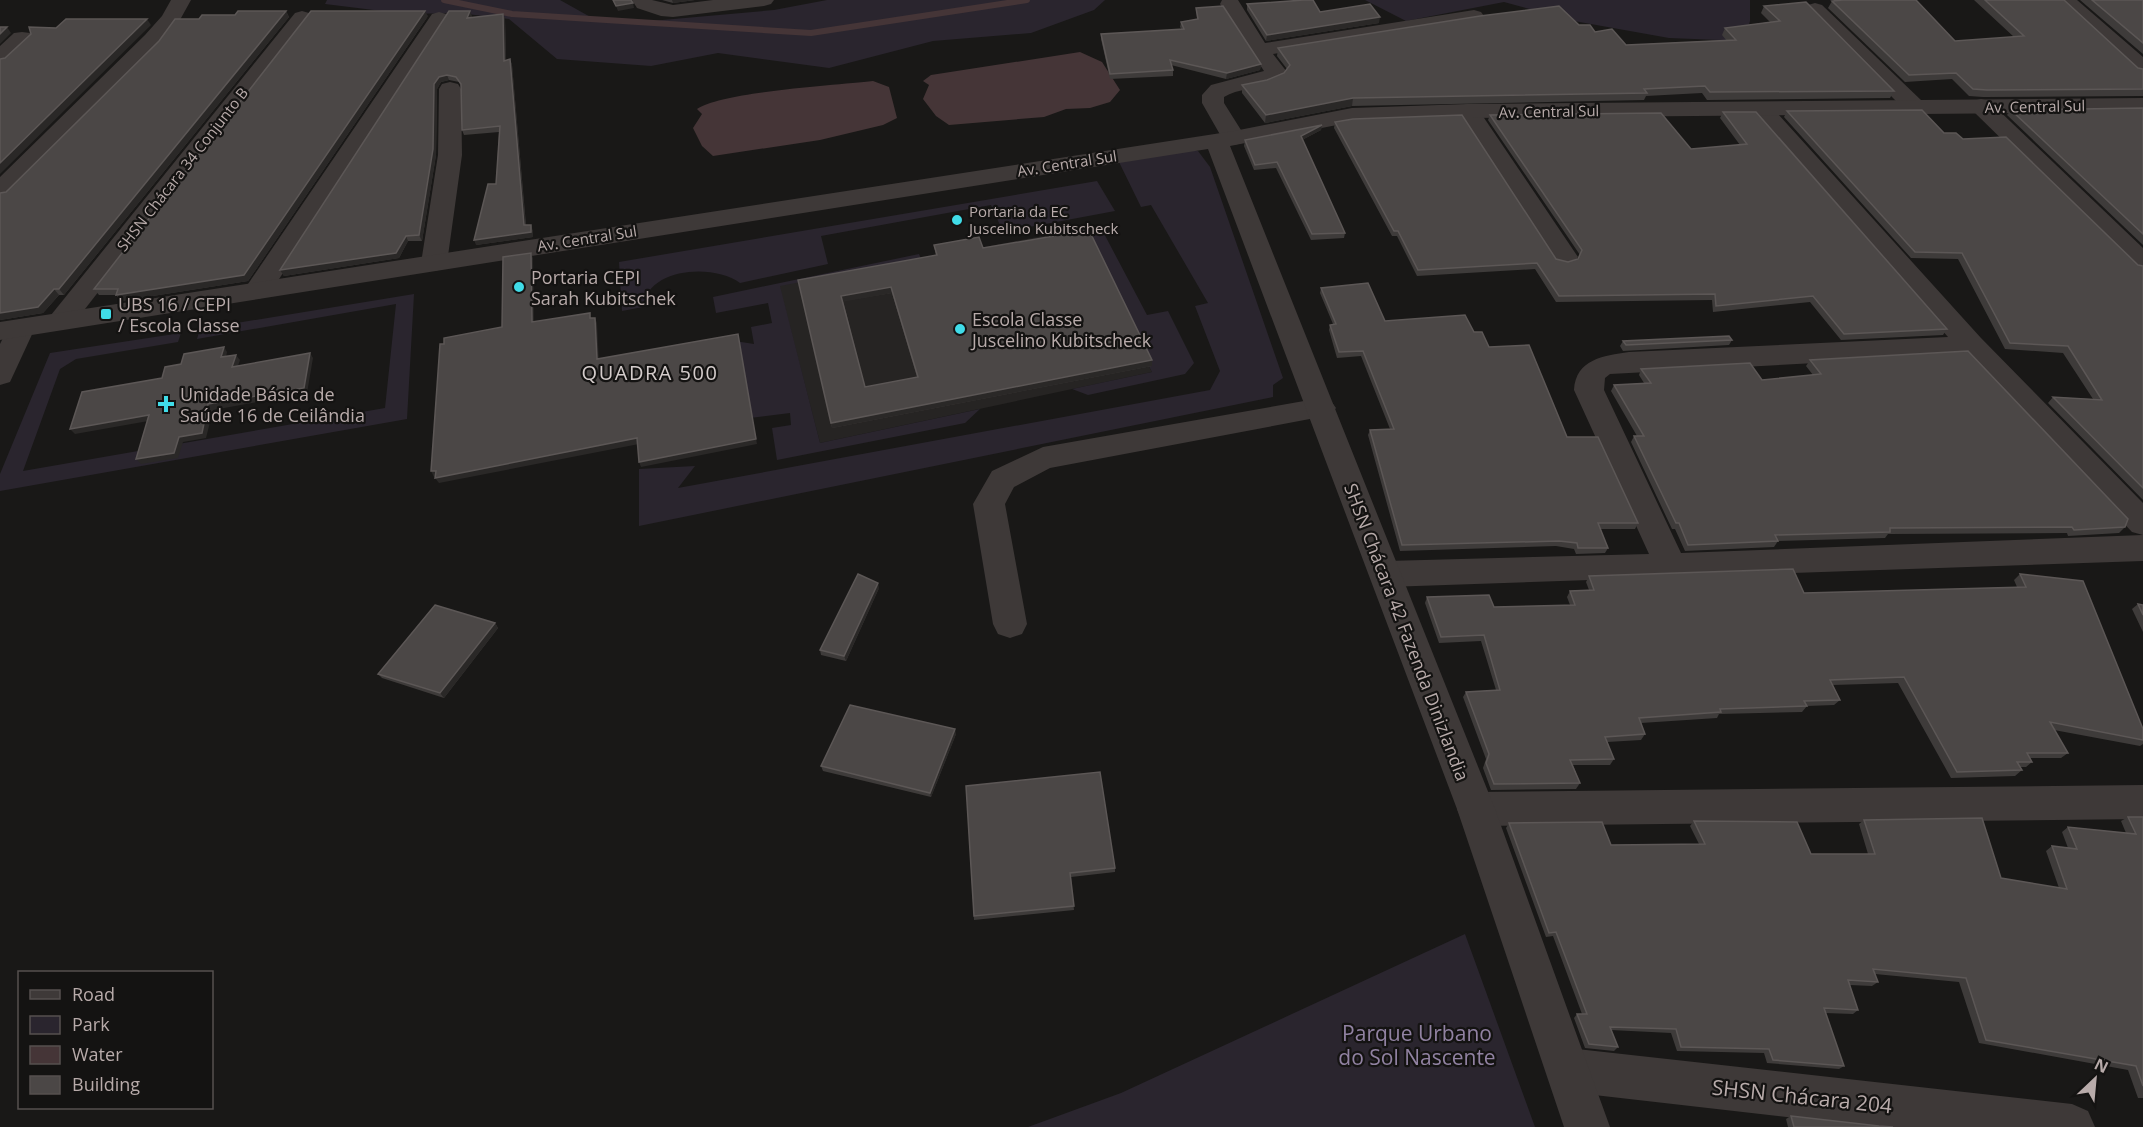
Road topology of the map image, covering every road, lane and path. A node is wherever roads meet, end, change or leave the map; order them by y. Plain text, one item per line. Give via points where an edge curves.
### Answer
1 (764, 0) edge
2 (2065, 0) edge
3 (643, 2) edge
4 (1230, 4) dead end
5 (177, 8) edge
6 (1815, 9) edge
7 (1474, 16) edge
8 (302, 17) dead end
9 (439, 18) dead end
10 (22, 38) dead end
11 (1258, 50) junction
12 (0, 57) edge
13 (2143, 68) edge
14 (450, 89) dead end
15 (2143, 105) edge
16 (1915, 106) junction
17 (1981, 106) junction
18 (1761, 109) junction
19 (1468, 111) junction
20 (1225, 139) junction
21 (0, 191) edge
22 (1565, 257) dead end
23 (434, 262) junction
24 (2143, 263) edge
25 (258, 290) junction
26 (61, 321) junction
27 (10, 329) edge
28 (1971, 345) junction
29 (0, 375) edge
30 (1321, 408) junction
31 (2143, 524) edge
32 (2143, 548) edge
33 (1671, 567) junction
34 (1387, 574) junction
35 (1010, 624) dead end
36 (2143, 802) edge
37 (1476, 809) junction
38 (1568, 1070) junction
39 (1587, 1127) edge
40 (2072, 1127) edge

1 - 3 street via 673,11
2 - 13 street
4 - 11 street
5 - 21 street via 153,40
6 - 16 street
7 - 11 street
8 - 26 street, SHSN Chácara 34 Conjunto B
9 - 25 street
10 - 12 street
11 - 20 street, SHSN Chácara 42 Fazenda Dinizlandia via 1276,72 1274,75 1213,95
14 - 23 street via 450,155
15 - 17 street, Av. Central Sul
16 - 17 street, Av. Central Sul
16 - 18 street, Av. Central Sul
17 - 24 street
18 - 19 street, Av. Central Sul
18 - 28 street
19 - 20 street, Av. Central Sul via 1352,115
19 - 22 street
20 - 23 street, Av. Central Sul
20 - 30 street, SHSN Chácara 42 Fazenda Dinizlandia
23 - 25 street, Av. Central Sul
25 - 26 street, Av. Central Sul
26 - 27 street, Av. Central Sul
27 - 29 street
28 - 31 street
28 - 33 street via 1629,362 1592,372 1589,390
30 - 34 street, SHSN Chácara 42 Fazenda Dinizlandia
30 - 35 street via 1043,458 1003,478 989,504
32 - 33 street
33 - 34 street
34 - 37 street, SHSN Chácara 42 Fazenda Dinizlandia
36 - 37 street
37 - 38 street, SHSN Chácara 42 Fazenda Dinizlandia
38 - 39 street, SHSN Chácara 42 Fazenda Dinizlandia
38 - 40 street, SHSN Chácara 204

